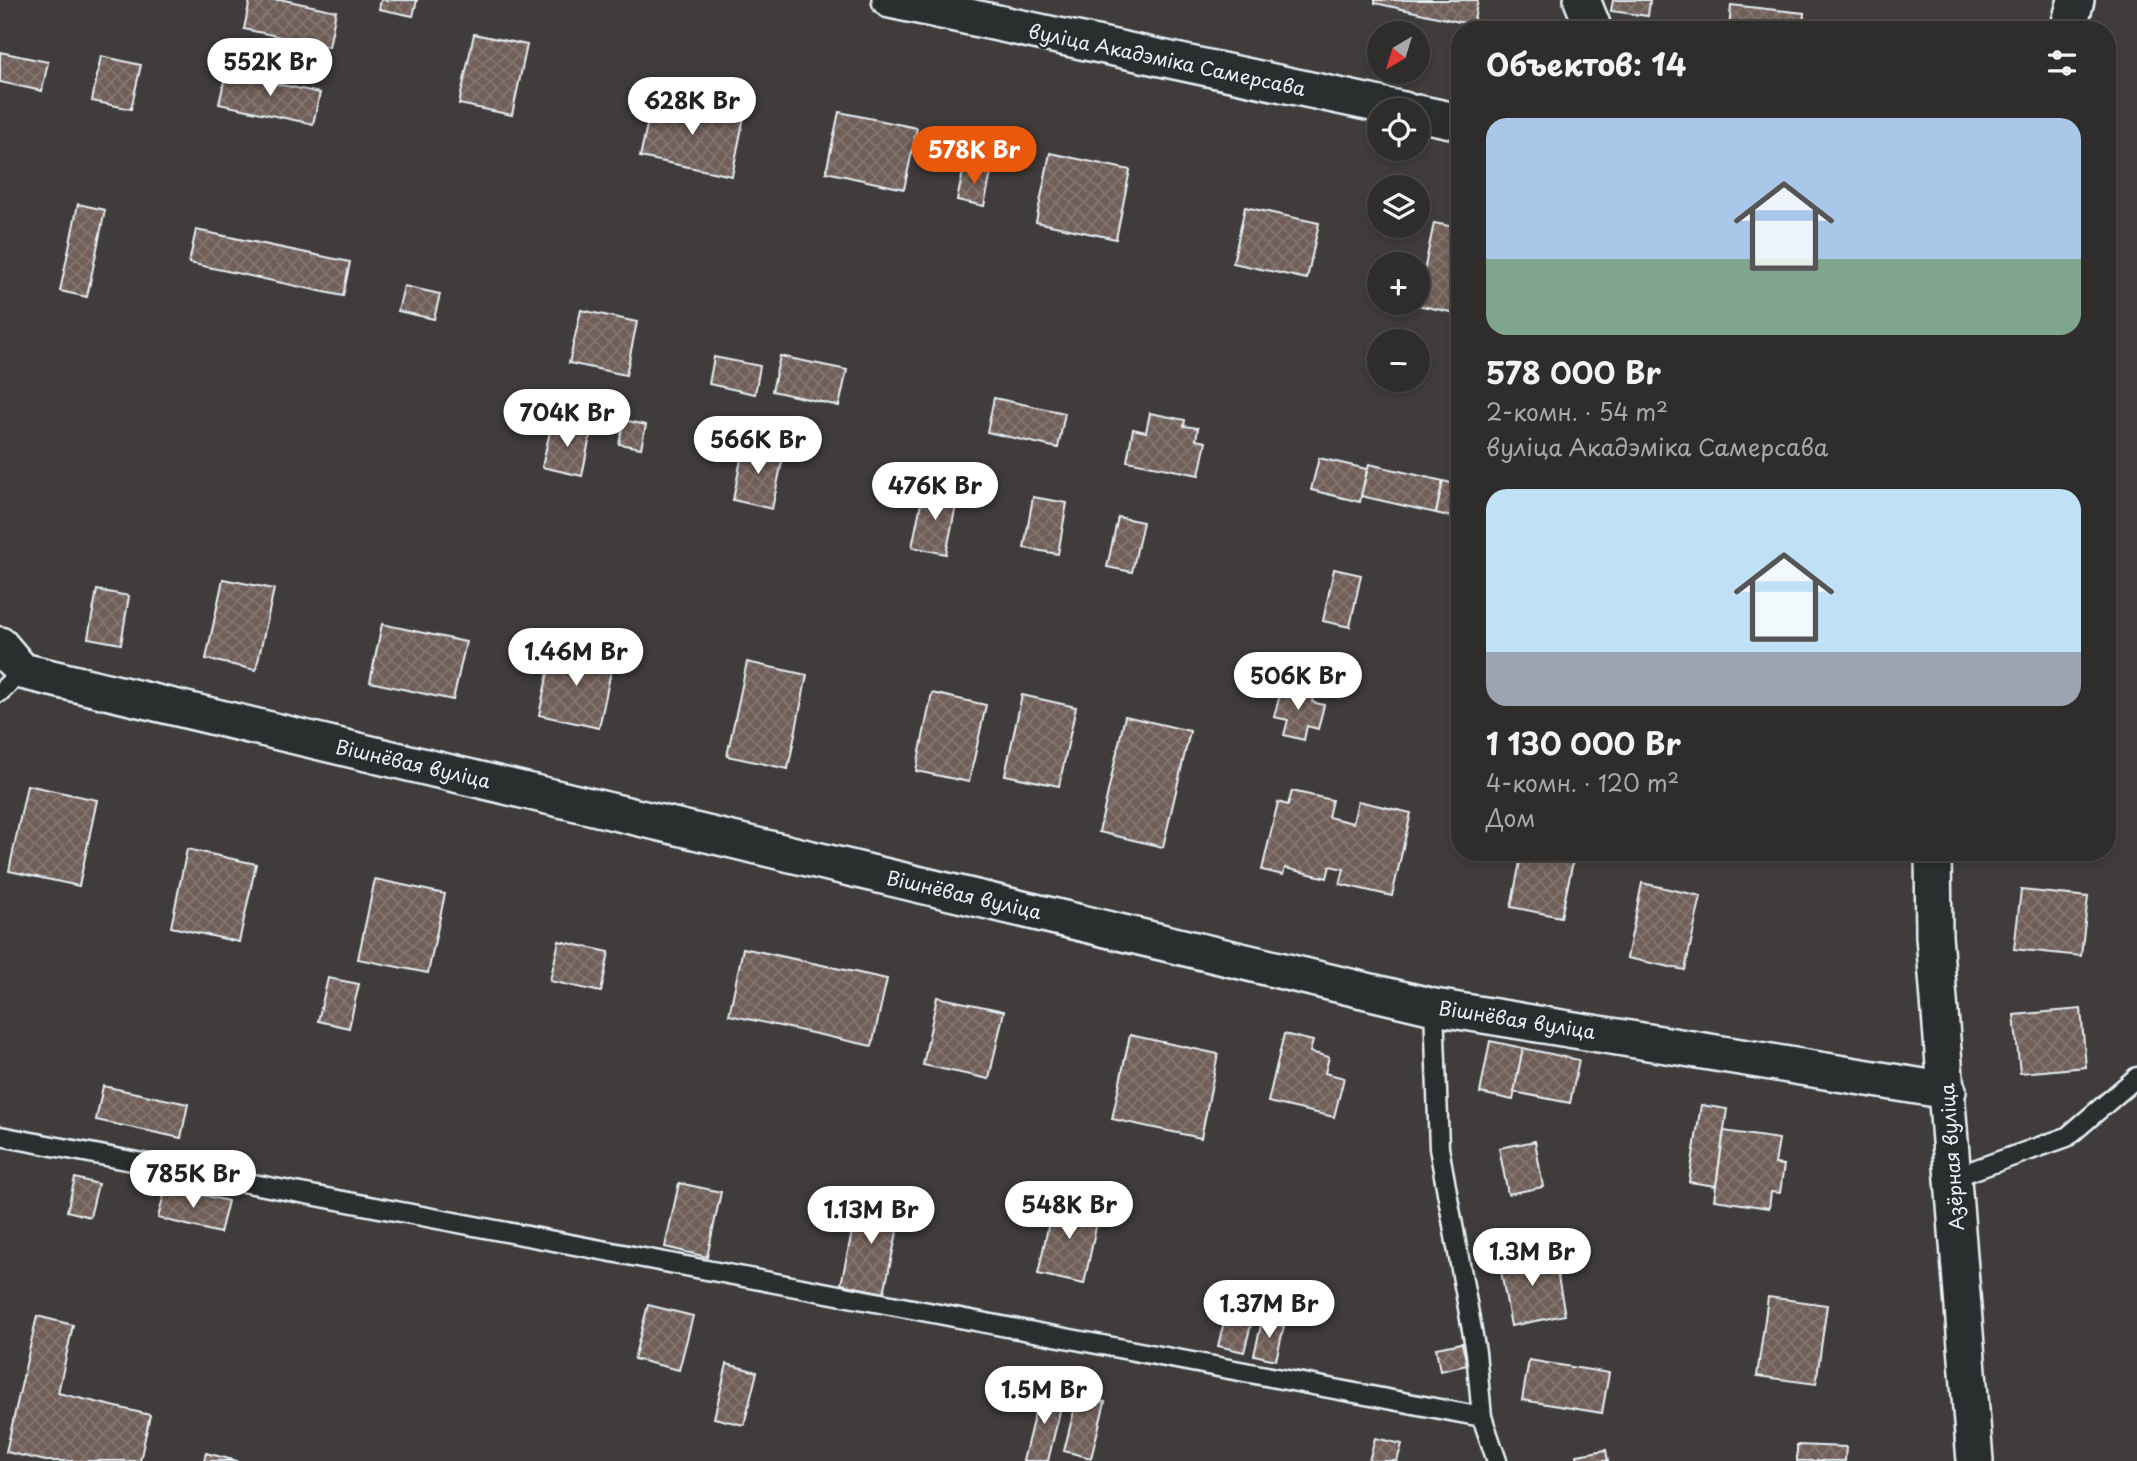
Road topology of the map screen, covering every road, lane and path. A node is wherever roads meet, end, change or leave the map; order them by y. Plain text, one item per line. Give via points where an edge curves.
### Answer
1 (890, 0) edge
2 (1582, 0) edge
3 (2076, 0) edge
4 (1590, 21) edge
5 (2070, 21) edge
6 (1367, 102) edge
7 (1430, 116) edge
8 (1451, 120) edge
9 (0, 645) edge
10 (11, 682) edge
11 (1933, 861) edge
12 (1434, 1007) junction
13 (2137, 1077) edge
14 (1948, 1091) junction
15 (0, 1136) edge
16 (1954, 1177) junction
17 (1482, 1417) junction
18 (1497, 1461) edge
19 (1975, 1461) edge

1 - 6 street, вуліца Акадэміка Самерсава
2 - 4 street
3 - 5 street
7 - 8 street
9 - 10 street, Вішнёвая вуліца
10 - 12 street, Вішнёвая вуліца
11 - 14 street, Азёрная вуліца via 1934,936
12 - 14 street, Вішнёвая вуліца
12 - 17 lane via 1439,1148 1476,1352
13 - 16 lane via 2067,1137
14 - 16 street, Азёрная вуліца
15 - 17 lane
16 - 19 street, Азёрная вуліца
17 - 18 lane

